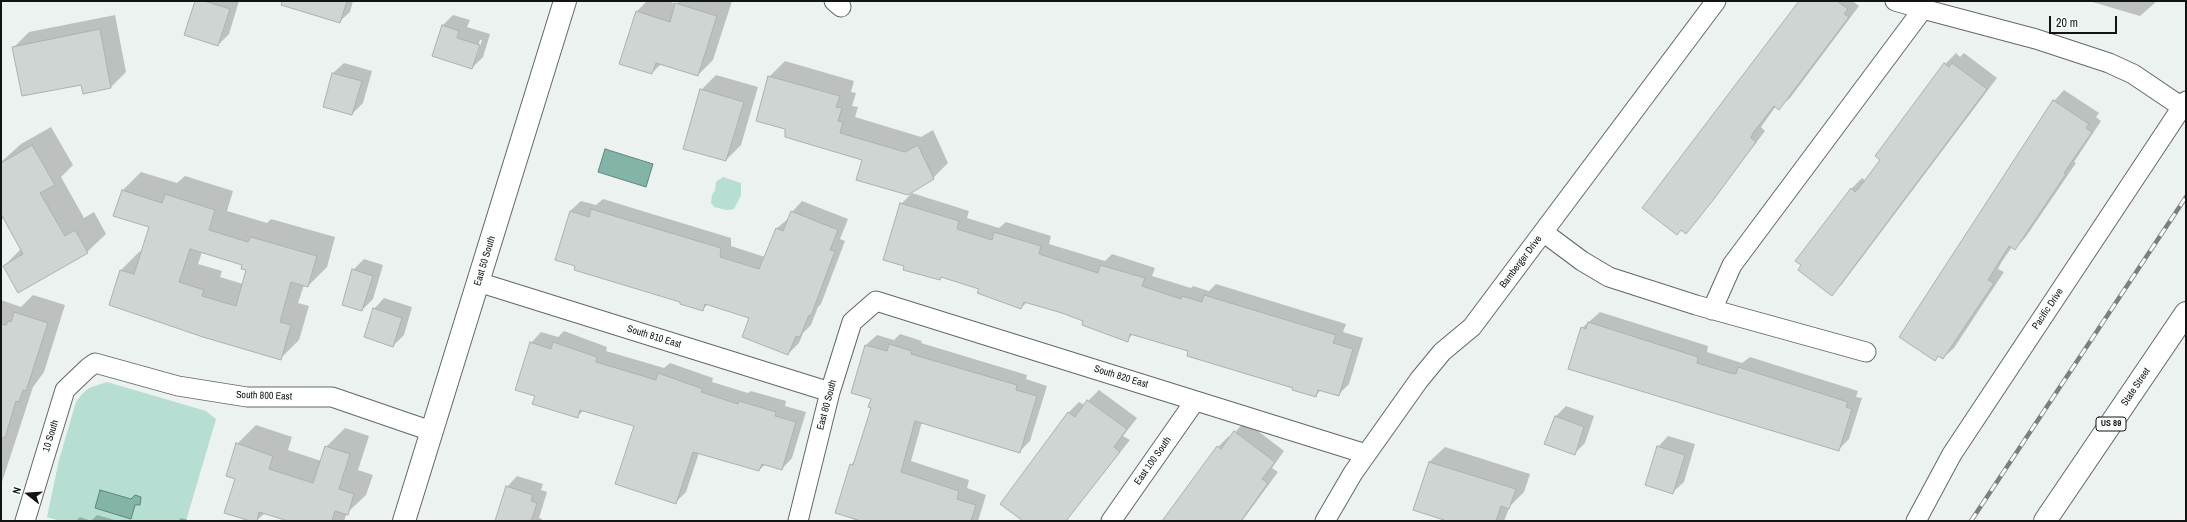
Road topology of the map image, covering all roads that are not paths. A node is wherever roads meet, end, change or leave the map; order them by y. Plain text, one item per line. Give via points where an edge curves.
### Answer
1 (565, 1) edge
2 (1716, 1) edge
3 (1895, 1) edge
4 (1923, 9) junction
5 (2184, 104) edge
6 (1543, 232) junction
7 (478, 282) junction
8 (876, 301) joint
9 (1712, 310) junction
10 (2183, 323) edge
11 (1866, 352) dead end
12 (95, 364) joint
13 (830, 392) junction
14 (1195, 401) junction
15 (431, 431) junction
16 (1366, 454) junction
17 (25, 521) edge
18 (404, 521) edge
19 (798, 521) edge
20 (1111, 521) edge
21 (1325, 521) edge
22 (1916, 521) edge
23 (2045, 521) edge

1 - 7 main road, East 50 South
2 - 6 street, Bamberger Drive
3 - 4 street
4 - 5 street via 2036,39 2109,63
4 - 9 street via 1732,265
5 - 22 street, Pacific Drive via 1952,454
6 - 9 street via 1609,277
6 - 16 street, Bamberger Drive via 1472,327 1442,352 1418,380
7 - 13 street, South 810 East
7 - 15 main road, East 50 South
8 - 13 street, East 80 South via 852,322
8 - 14 street, South 820 East
9 - 11 street
10 - 23 main road, State Street / US 89
12 - 15 street, South 800 East via 178,386 247,397 332,397
12 - 17 street, 10 South via 65,390
13 - 19 street, East 80 South
14 - 16 street, South 820 East
14 - 20 street, East 100 South
15 - 18 main road, East 50 South
16 - 21 street, Bamberger Drive

